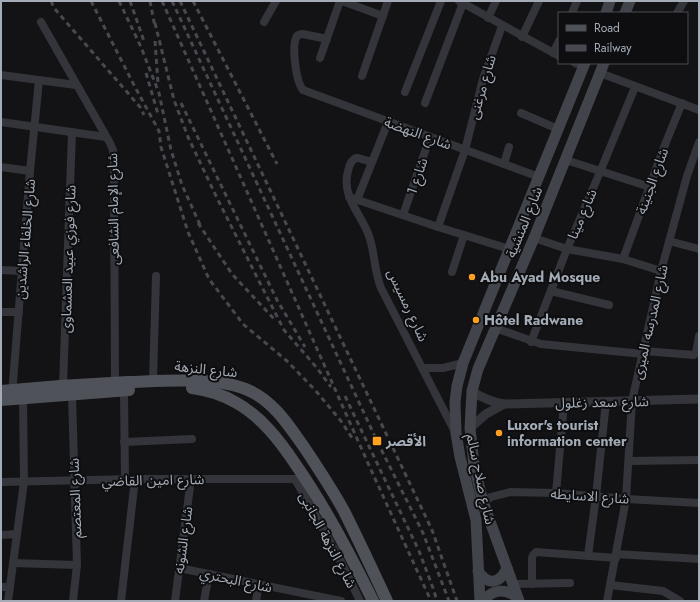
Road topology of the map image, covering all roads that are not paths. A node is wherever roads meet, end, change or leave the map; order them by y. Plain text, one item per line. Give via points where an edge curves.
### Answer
1 (276, 1) edge
2 (341, 1) edge
3 (388, 1) edge
4 (441, 1) edge
5 (496, 1) edge
6 (539, 1) edge
7 (577, 1) edge
8 (610, 1) edge
9 (630, 1) edge
10 (684, 1) edge
11 (461, 2) edge
12 (572, 12) edge
13 (606, 12) edge
14 (625, 12) edge
15 (678, 12) edge
16 (383, 16) junction
17 (488, 18) junction
18 (41, 22) dead end
19 (264, 22) dead end
20 (502, 26) junction
21 (522, 36) junction
22 (327, 39) junction
23 (556, 54) edge
24 (320, 58) dead end
25 (581, 64) edge
26 (602, 68) edge
27 (1, 75) edge
28 (362, 76) dead end
29 (39, 80) junction
30 (76, 85) junction
31 (635, 87) junction
32 (405, 92) dead end
33 (425, 103) dead end
34 (682, 103) junction
35 (699, 110) edge
36 (521, 113) dead end
37 (1, 122) edge
38 (388, 122) junction
39 (34, 126) junction
40 (558, 129) junction
41 (72, 132) junction
42 (106, 137) junction
43 (430, 137) junction
44 (699, 142) edge
45 (509, 147) dead end
46 (465, 150) junction
47 (566, 160) junction
48 (372, 162) junction
49 (504, 164) junction
50 (1, 167) edge
51 (30, 171) junction
52 (600, 172) junction
53 (539, 177) junction
54 (650, 187) junction
55 (349, 197) junction
56 (357, 200) junction
57 (403, 216) junction
58 (438, 227) junction
59 (464, 235) junction
60 (534, 238) junction
61 (669, 241) junction
62 (510, 249) junction
63 (567, 249) junction
64 (699, 249) edge
65 (623, 259) junction
66 (1, 270) edge
67 (22, 271) junction
68 (661, 271) junction
69 (452, 272) dead end
70 (156, 276) dead end
71 (551, 291) junction
72 (609, 305) dead end
73 (1, 312) edge
74 (19, 312) junction
75 (495, 328) junction
76 (699, 336) edge
77 (531, 342) junction
78 (643, 353) junction
79 (463, 363) junction
80 (422, 368) junction
81 (154, 381) junction
82 (118, 388) junction
83 (68, 390) junction
84 (224, 390) junction
85 (472, 391) junction
86 (10, 395) edge
87 (699, 400) edge
88 (632, 401) junction
89 (606, 402) junction
90 (564, 403) junction
91 (504, 404) junction
92 (272, 406) junction
93 (261, 421) junction
94 (470, 428) junction
95 (456, 433) junction
96 (192, 439) dead end
97 (124, 442) junction
98 (699, 460) edge
99 (628, 461) junction
100 (135, 479) junction
101 (191, 479) junction
102 (301, 479) junction
103 (125, 480) junction
104 (75, 481) junction
105 (1, 482) edge
106 (24, 482) junction
107 (556, 493) junction
108 (596, 496) junction
109 (626, 499) junction
110 (483, 502) junction
111 (699, 503) edge
112 (1, 534) edge
113 (17, 534) junction
114 (588, 556) junction
115 (616, 556) junction
116 (699, 559) edge
117 (13, 563) junction
118 (77, 564) junction
119 (179, 568) junction
120 (507, 568) junction
121 (478, 571) junction
122 (209, 574) junction
123 (570, 583) dead end
124 (259, 584) junction
125 (513, 584) junction
126 (532, 584) junction
127 (610, 584) junction
128 (5, 587) edge
129 (315, 599) edge
130 (518, 599) edge
131 (8, 601) edge
132 (73, 601) edge
133 (121, 601) edge
134 (175, 601) edge
135 (204, 601) edge
136 (256, 601) edge
137 (341, 601) edge
138 (360, 601) edge
139 (373, 601) edge
140 (387, 601) edge
141 (480, 601) edge
142 (483, 601) edge
143 (608, 601) edge
144 (680, 601) edge

1 - 19 street
2 - 16 street
2 - 22 street
3 - 16 street
4 - 32 street
5 - 17 street
6 - 21 street
7 - 12 street
8 - 13 main road
9 - 14 main road
10 - 15 street
11 - 17 street
11 - 33 street
16 - 28 street
17 - 20 street
18 - 30 street, شارع الإمام الشافعى
20 - 21 street
20 - 46 street, شارع مرغنى via 483,79
21 - 23 street
22 - 24 street
22 - 38 street, شارع النهضة via 303,34 296,38 295,57 301,88 305,92
25 - 40 main road, شارع المنشية
26 - 31 street
26 - 47 main road, شارع المنشية
27 - 29 street
29 - 30 street
29 - 39 street, شارع الخلفاء الراشدين
30 - 42 street, شارع الإمام الشافعى
31 - 34 street
31 - 52 street, شارع مينا
34 - 35 street
34 - 54 street, شارع الجنينة
36 - 40 street
37 - 39 street
38 - 43 street, شارع النهضة
38 - 48 street
39 - 41 street
39 - 51 street, شارع الخلفاء الراشدين
40 - 53 main road, شارع المنشية
41 - 42 street
41 - 83 street, شارع فوزي عبيد العشماوى
42 - 82 street, شارع الإمام الشافعى via 114,158
43 - 46 street, شارع النهضة
43 - 57 street, شارع 1
44 - 61 street, شارع المدرسه الميرى
45 - 49 street
46 - 49 street, شارع النهضة
46 - 58 street, شارع مرغنى
47 - 52 street
47 - 60 main road, شارع المنشية
48 - 55 street, شارع رمسيس via 356,158 352,161 346,178
48 - 56 street
49 - 53 street, شارع النهضة
50 - 51 street
51 - 67 street, شارع الخلفاء الراشدين
52 - 54 street
52 - 63 street, شارع مينا
53 - 62 main road, شارع المنشية
54 - 65 street, شارع الجنينة
55 - 56 street
55 - 80 street, شارع رمسيس via 369,236 379,283
56 - 57 street
57 - 58 street
58 - 59 street
59 - 62 street
59 - 69 street
60 - 63 street
60 - 75 main road, شارع المنشية
61 - 64 street
61 - 68 street, شارع المدرسه الميرى
62 - 79 main road, شارع المنشية
63 - 65 street
63 - 71 street, شارع مينا
65 - 68 street
66 - 67 street
67 - 74 street, شارع الخلفاء الراشدين
68 - 78 street, شارع المدرسه الميرى
70 - 81 street
71 - 72 street
71 - 77 street, شارع مينا
73 - 74 street
74 - 86 street, شارع الخلفاء الراشدين
75 - 77 street
75 - 85 main road, شارع المنشية
76 - 78 street via 694,355
77 - 78 street via 551,346
78 - 88 street, شارع المدرسه الميرى
79 - 80 street via 443,368
79 - 95 main road, شارع صلاح سالم via 455,402
80 - 95 street, شارع رمسيس
81 - 82 main road, شارع النزهة
81 - 84 main road, شارع النزهة via 189,381
82 - 83 main road, شارع النزهة
82 - 84 main road, شارع النزهة
82 - 97 street, شارع الإمام الشافعى
83 - 86 main road, شارع النزهة
83 - 104 street, شارع المعتصم
84 - 92 main road, شارع النزهة via 239,386
84 - 93 main road, شارع النزهة
85 - 91 street, شارع سعد زغلول via 492,402
85 - 94 main road
86 - 106 street, شارع الخلفاء الراشدين
87 - 88 street, شارع سعد زغلول
88 - 89 street, شارع سعد زغلول
88 - 99 street, شارع المدرسه الميرى
89 - 90 street, شارع سعد زغلول
89 - 108 street
90 - 91 street, شارع سعد زغلول
90 - 107 street
91 - 94 street, شارع سعد زغلول via 486,414
92 - 93 main road
92 - 140 main road, شارع النزهة via 290,427 331,489 354,530
93 - 102 main road, شارع النزهة via 278,439
94 - 110 main road via 474,465
95 - 121 main road, شارع صلاح سالم via 476,520
96 - 97 street
97 - 103 street, شارع الإمام الشافعى
98 - 99 street
99 - 109 street, شارع المدرسه الميرى
100 - 101 street, شارع امين القاضي
100 - 103 street, شارع امين القاضي
100 - 133 street
101 - 102 street, شارع امين القاضي
101 - 119 street, شارع الشونه
102 - 138 street, شارع النزهة الجانبى
102 - 139 main road, شارع النزهة via 341,538
103 - 104 street, شارع امين القاضي
104 - 106 street, شارع امين القاضي
104 - 118 street, شارع المعتصم
105 - 106 street, شارع امين القاضي
106 - 113 street, شارع الخلفاء الراشدين
107 - 108 street, شارع الاسايطه
107 - 110 street, شارع الاسايطه via 510,492
108 - 109 street, شارع الاسايطه
108 - 114 street
109 - 111 street, شارع الاسايطه
109 - 115 street, شارع المدرسه الميرى
110 - 120 main road
112 - 113 street
113 - 117 street, شارع الخلفاء الراشدين
114 - 115 street
114 - 126 street via 536,552 532,558
115 - 116 street
115 - 127 street, شارع المدرسه الميرى
117 - 118 street
117 - 128 street, شارع الخلفاء الراشدين
118 - 132 street, شارع المعتصم
119 - 122 street, شارع البحتري
119 - 134 street, شارع الشونه
120 - 121 main road via 500,579 493,581 487,580
120 - 125 main road
121 - 141 main road, شارع صلاح سالم
122 - 124 street, شارع البحتري
122 - 135 street
123 - 126 street
124 - 129 street, شارع البحتري
124 - 136 street
125 - 126 street
125 - 130 main road
127 - 143 street, شارع المدرسه الميرى
127 - 144 street via 663,591
128 - 131 street, شارع الخلفاء الراشدين
129 - 137 street, شارع البحتري
130 - 142 main road via 512,593 496,591

